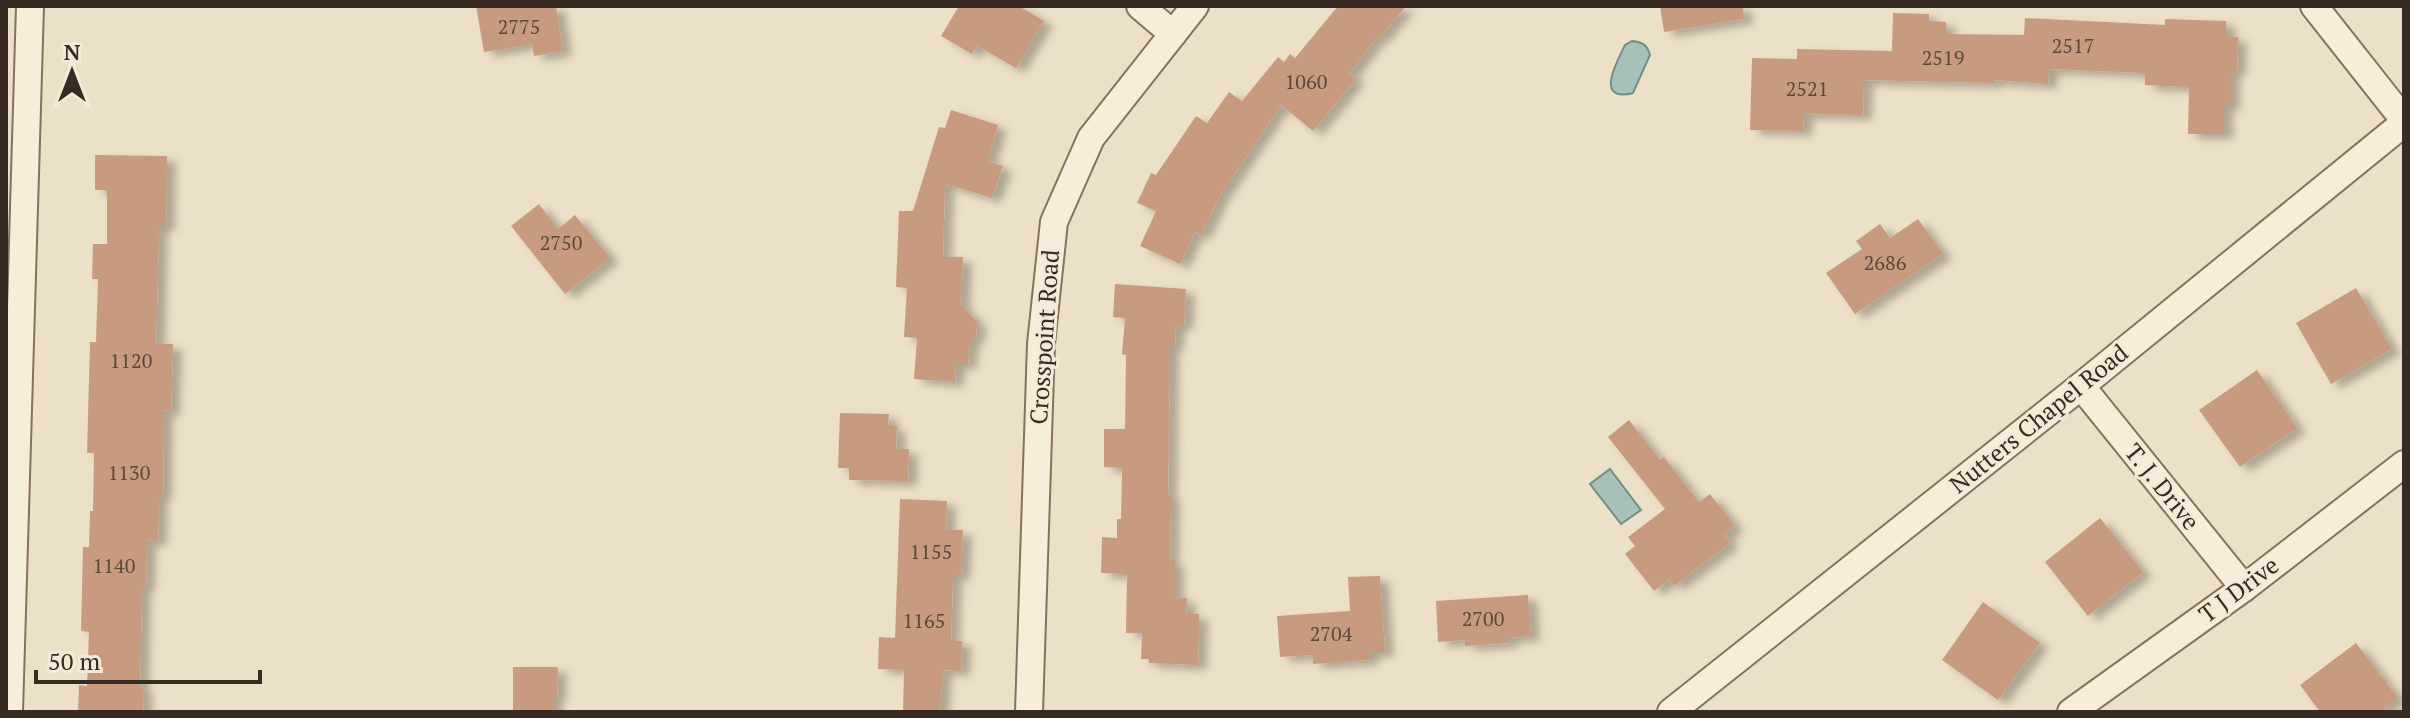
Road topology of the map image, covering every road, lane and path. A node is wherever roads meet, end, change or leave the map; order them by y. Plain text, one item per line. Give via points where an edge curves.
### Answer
1 (30, 6) edge
2 (1140, 6) edge
3 (1195, 6) edge
4 (2314, 6) edge
5 (1173, 34) junction
6 (2404, 122) edge
7 (2081, 386) junction
8 (2404, 464) edge
9 (2244, 588) junction
10 (9, 712) edge
11 (1029, 712) edge
12 (1671, 712) edge
13 (2071, 712) edge

1 - 10 street
2 - 5 street
3 - 5 street, Crosspoint Road
4 - 6 street
5 - 11 street, Crosspoint Road via 1091,138 1054,222 1041,344
6 - 7 street, Nutters Chapel Road
7 - 9 street, T. J. Drive
7 - 12 street, Nutters Chapel Road
8 - 9 street, T J Drive
9 - 13 street, T J Drive

